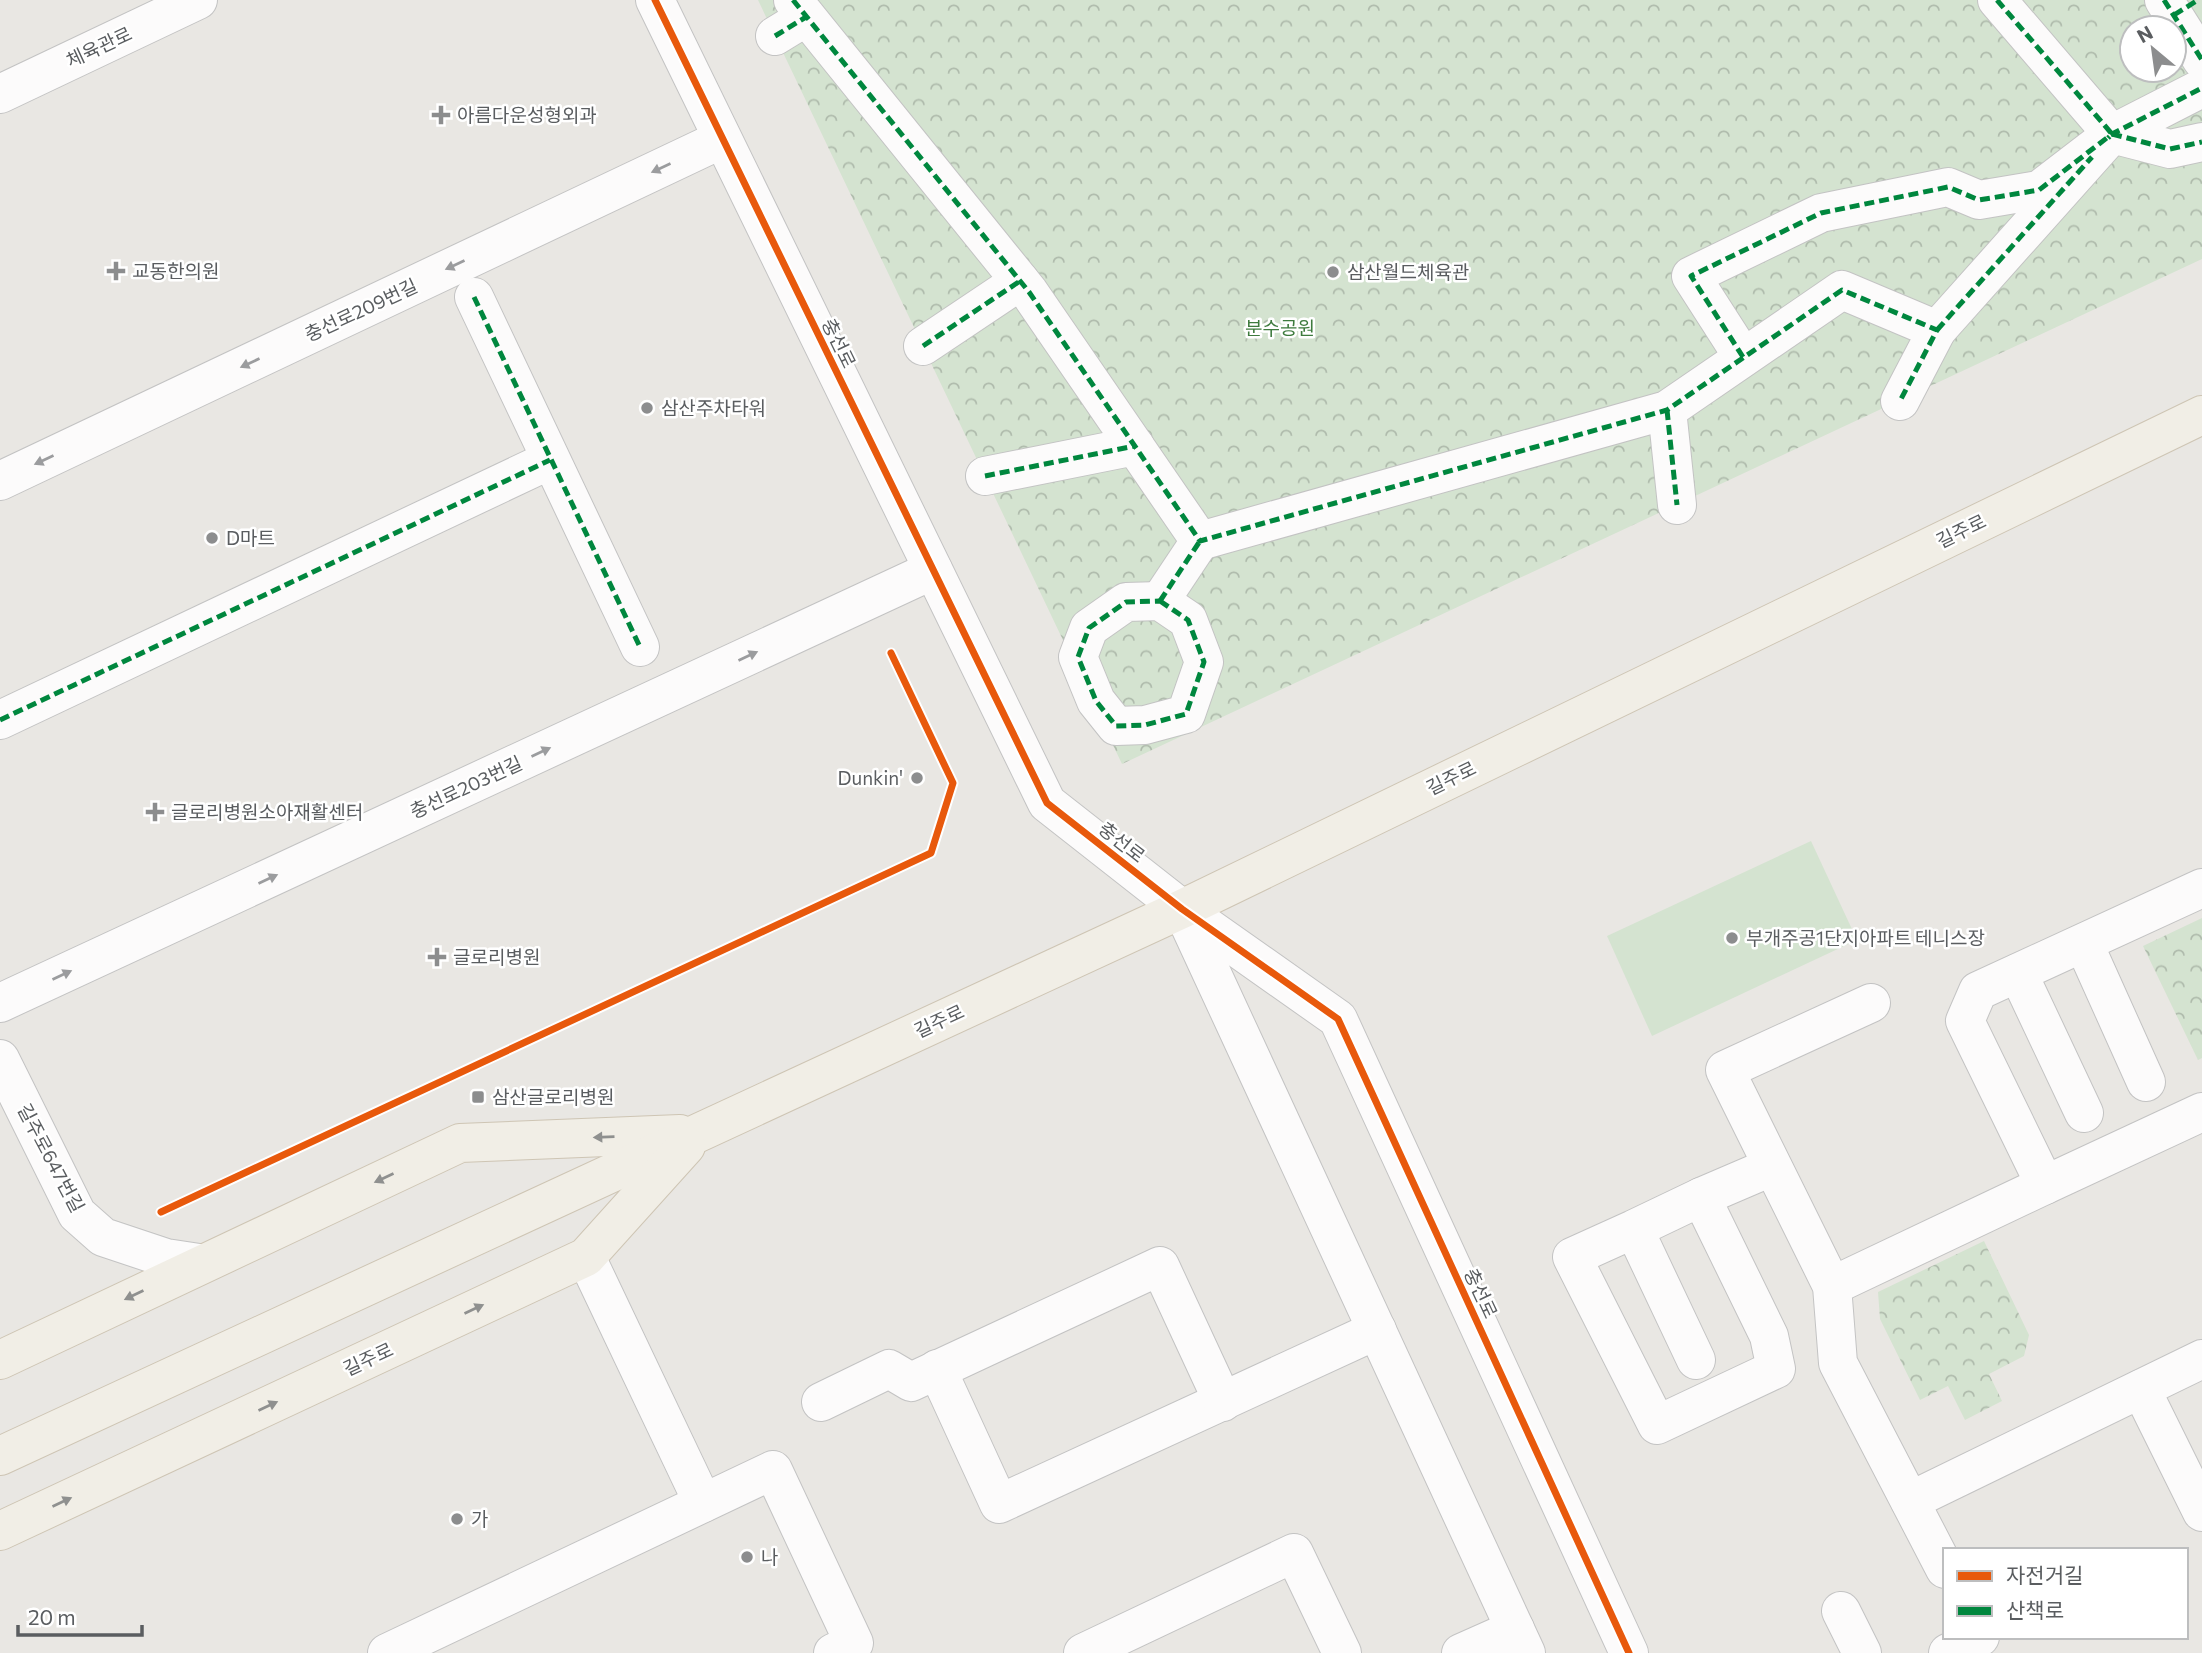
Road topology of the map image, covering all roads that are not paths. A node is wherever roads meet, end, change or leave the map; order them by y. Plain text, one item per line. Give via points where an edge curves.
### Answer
1 (198, 0) edge
2 (655, 0) edge
3 (1997, 0) edge
4 (2179, 5) edge
5 (791, 18) edge
6 (2202, 60) edge
7 (2202, 88) edge
8 (0, 94) edge
9 (2112, 134) junction
10 (722, 139) junction
11 (2202, 142) edge
12 (1020, 281) junction
13 (474, 297) dead end
14 (1937, 330) junction
15 (923, 346) dead end
16 (1743, 358) junction
17 (1900, 401) dead end
18 (1667, 410) junction
19 (2202, 415) edge
20 (1135, 446) junction
21 (551, 460) junction
22 (985, 476) dead end
23 (0, 481) edge
24 (1677, 505) dead end
25 (1200, 541) junction
26 (933, 570) junction
27 (1160, 601) dead end
28 (640, 647) dead end
29 (0, 720) edge
30 (2202, 888) edge
31 (1182, 909) junction
32 (2084, 944) junction
33 (2018, 973) junction
34 (0, 1003) edge
35 (1871, 1003) dead end
36 (0, 1059) edge
37 (2146, 1082) dead end
38 (2202, 1112) edge
39 (2084, 1113) dead end
40 (696, 1134) junction
41 (1771, 1167) junction
42 (2045, 1185) junction
43 (1701, 1197) junction
44 (1634, 1229) junction
45 (586, 1257) junction
46 (200, 1263) junction
47 (1832, 1286) junction
48 (1377, 1330) junction
49 (2202, 1359) edge
50 (0, 1360) edge
51 (1696, 1360) dead end
52 (937, 1369) junction
53 (2141, 1389) junction
54 (821, 1402) dead end
55 (1223, 1402) junction
56 (0, 1456) edge
57 (1910, 1501) junction
58 (703, 1503) junction
59 (2202, 1511) edge
60 (0, 1531) edge
61 (1943, 1565) edge
62 (1841, 1611) dead end
63 (1975, 1639) edge
64 (1521, 1641) edge
65 (387, 1653) edge
66 (833, 1653) edge
67 (1083, 1653) edge
68 (1342, 1653) edge
69 (1461, 1653) edge
70 (1629, 1653) edge
71 (1862, 1653) edge
72 (1948, 1653) edge

1 - 8 street, 체육관로
2 - 10 street, 충선로
3 - 9 street
4 - 6 street
5 - 12 street
7 - 9 street
9 - 11 street via 2170,149
9 - 14 street
9 - 16 street via 2039,190 1979,200 1948,187 1821,213 1691,276
10 -> 23 street, 충선로209번길
10 - 26 street, 충선로
12 - 15 street
12 - 20 street
13 - 21 street
14 - 16 street via 1842,290
14 - 17 street
16 - 18 street
18 - 24 street
18 - 25 street
19 - 31 main road, 길주로
20 - 22 street
20 - 25 street
21 - 28 street
21 - 29 street
25 - 27 street
26 - 31 street, 충선로 via 1047,803
34 -> 26 street, 충선로203번길
30 - 32 street
31 - 40 main road, 길주로
31 - 48 street
31 - 70 street, 충선로 via 1338,1019
32 - 33 street
32 - 37 street
33 - 39 street
33 - 42 street via 1978,991 1965,1021
35 - 41 street via 1725,1070
36 - 46 street, 길주로647번길 via 77,1214 103,1237 166,1258
38 - 42 street
40 - 45 main road, 길주로
40 -> 46 main road, 길주로 via 460,1143
40 - 56 main road, 길주로
41 - 43 street
41 - 47 street
42 - 47 street
43 - 44 street
43 - 44 street via 1769,1336 1776,1369 1657,1425 1572,1257
44 - 51 street
45 - 58 street
60 -> 45 main road, 길주로
46 -> 50 main road, 길주로
47 - 57 street via 1838,1363
48 - 55 street
48 - 64 street
49 - 53 street
52 - 54 street via 911,1382 889,1369
52 - 55 street via 999,1504
52 - 55 street via 1160,1266
53 - 57 street
53 - 59 street
57 - 61 street
58 - 65 street
58 - 66 street via 773,1470 854,1643
62 - 71 street
63 - 72 street
64 - 69 street
67 - 68 street via 1294,1553

